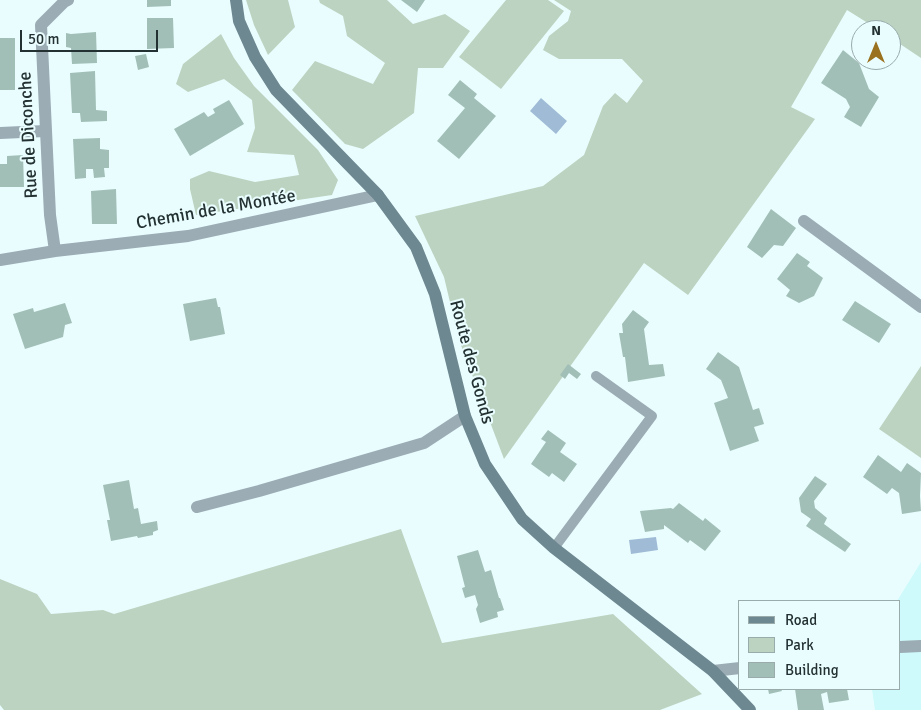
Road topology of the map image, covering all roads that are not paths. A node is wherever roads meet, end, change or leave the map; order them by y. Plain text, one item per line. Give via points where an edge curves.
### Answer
1 (68, 0) edge
2 (236, 0) edge
3 (45, 131) junction
4 (0, 133) edge
5 (378, 195) junction
6 (804, 221) dead end
7 (55, 250) junction
8 (0, 260) edge
9 (921, 307) edge
10 (596, 376) dead end
11 (465, 416) junction
12 (197, 507) dead end
13 (554, 548) junction
14 (921, 646) edge
15 (901, 647) edge
16 (738, 668) edge
17 (713, 671) junction
18 (750, 710) edge

1 - 3 street, Rue de Diconche via 41,24
2 - 5 street, Route des Gonds via 239,21 255,57 276,90
3 - 4 street
3 - 7 street, Rue de Diconche
5 - 7 street, Chemin de la Montée via 188,236
5 - 11 street, Route des Gonds via 416,248 435,294
6 - 9 street
7 - 8 street, Chemin de la Montée
10 - 13 lane via 652,416
11 - 12 street via 424,443
11 - 13 street, Route des Gonds via 485,464 522,519
13 - 17 street, Route des Gonds
14 - 15 street
16 - 17 street
17 - 18 street, Route des Gonds

